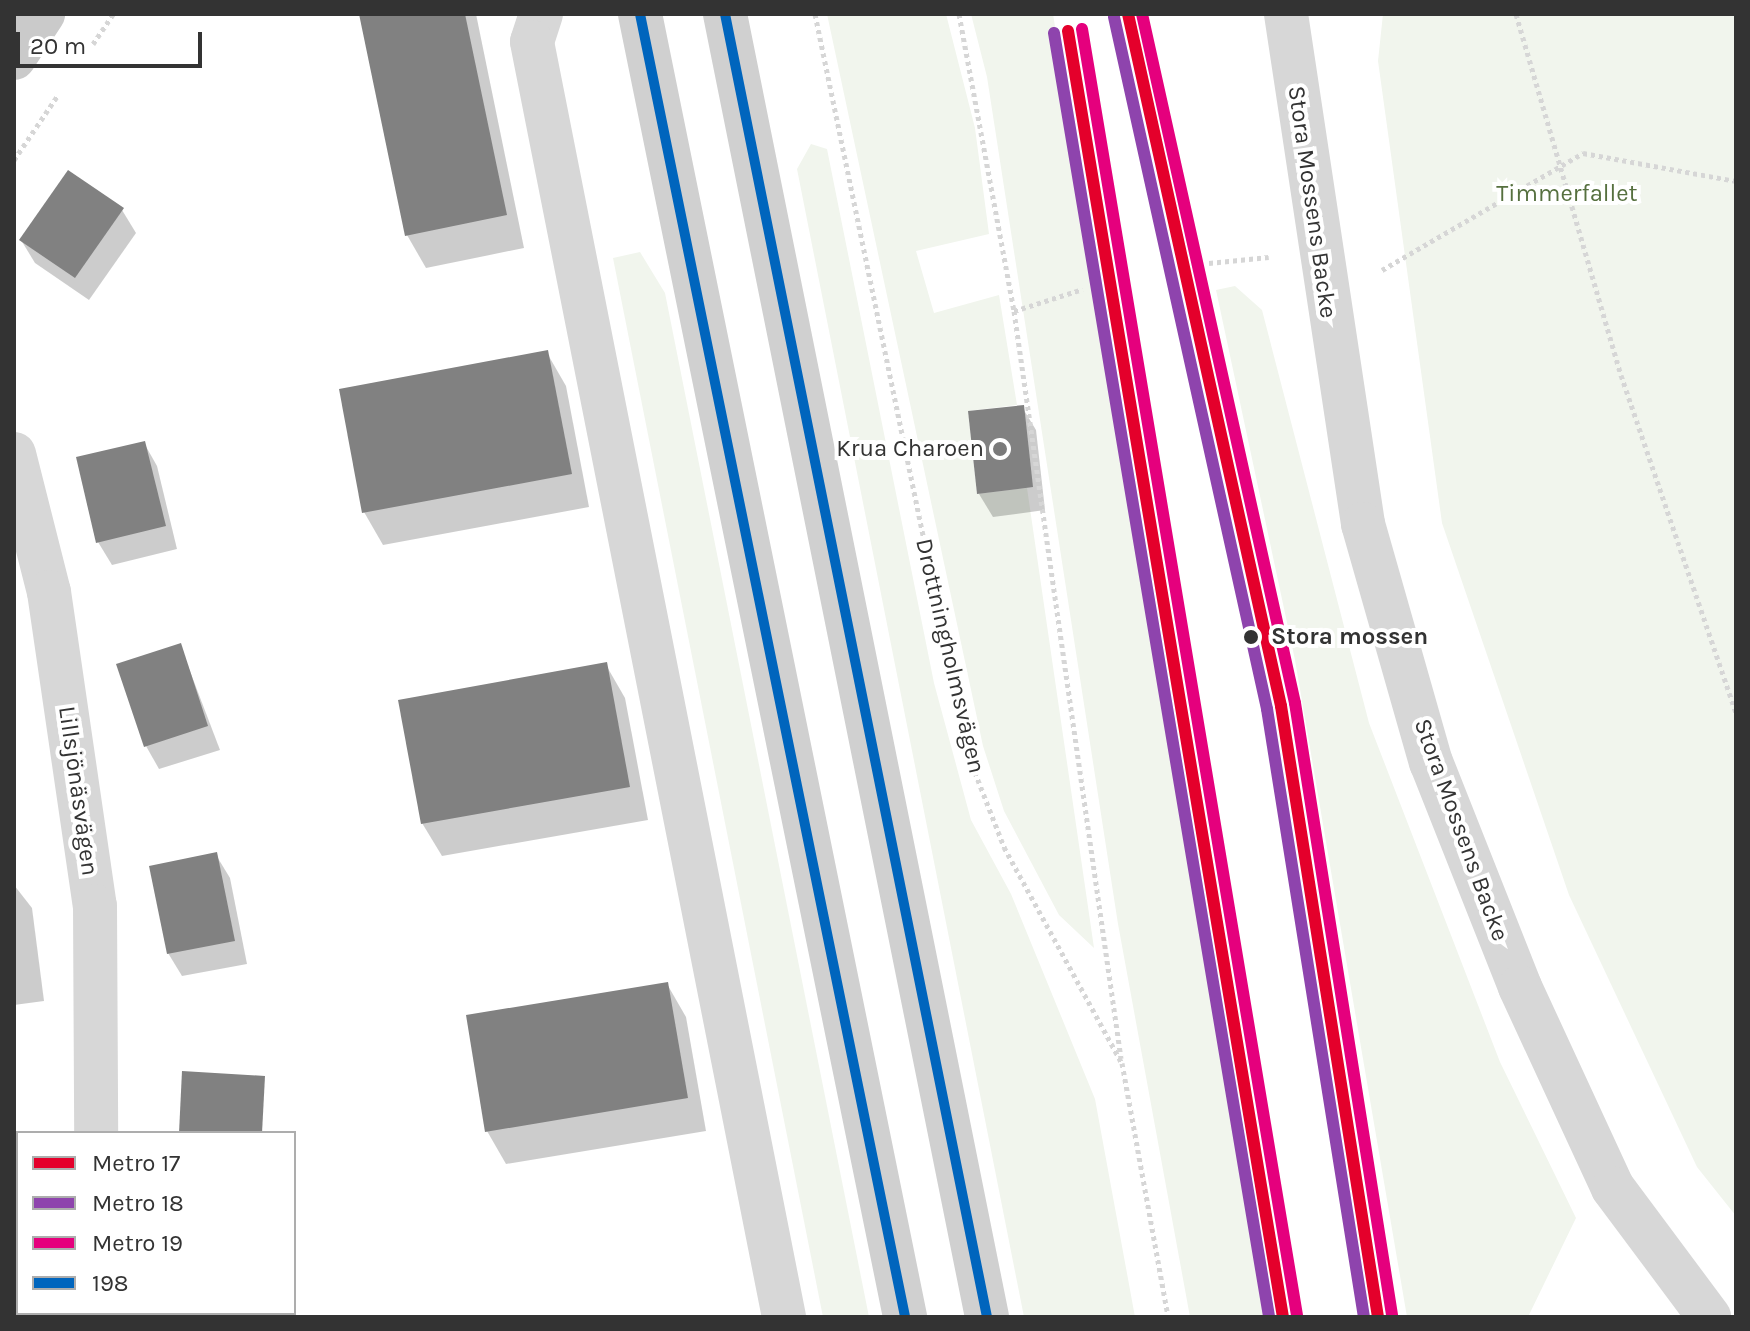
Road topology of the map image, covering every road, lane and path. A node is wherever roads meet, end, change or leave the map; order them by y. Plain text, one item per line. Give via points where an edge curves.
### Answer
1 (43, 14) edge
2 (541, 14) edge
3 (640, 14) edge
4 (725, 14) edge
5 (815, 14) edge
6 (959, 14) edge
7 (1286, 14) edge
8 (1516, 14) edge
9 (14, 58) edge
10 (1562, 163) junction
11 (1736, 181) edge
12 (1270, 257) dead end
13 (1209, 263) dead end
14 (1382, 270) dead end
15 (1083, 289) dead end
16 (1014, 311) junction
17 (14, 454) edge
18 (1736, 712) edge
19 (1122, 1063) junction
20 (96, 1131) edge
21 (784, 1317) edge
22 (905, 1317) edge
23 (987, 1317) edge
24 (1168, 1317) edge
25 (1709, 1317) edge

1 - 9 main road
2 - 21 street via 532,42
3 - 22 main road
4 - 23 main road
5 - 19 path, Drottningholmsvägen via 969,757 1004,847
6 - 16 path
7 - 25 street, Stora Mossens Backe via 1363,524 1431,762 1520,987 1613,1188
8 - 10 path
10 - 11 path via 1583,153
10 - 14 path
10 - 18 path via 1621,375
12 - 13 path
15 - 16 path
16 - 19 path
17 - 20 street, Lillsjönäsvägen via 49,592 95,906
19 - 24 path, Drottningholmsvägen

